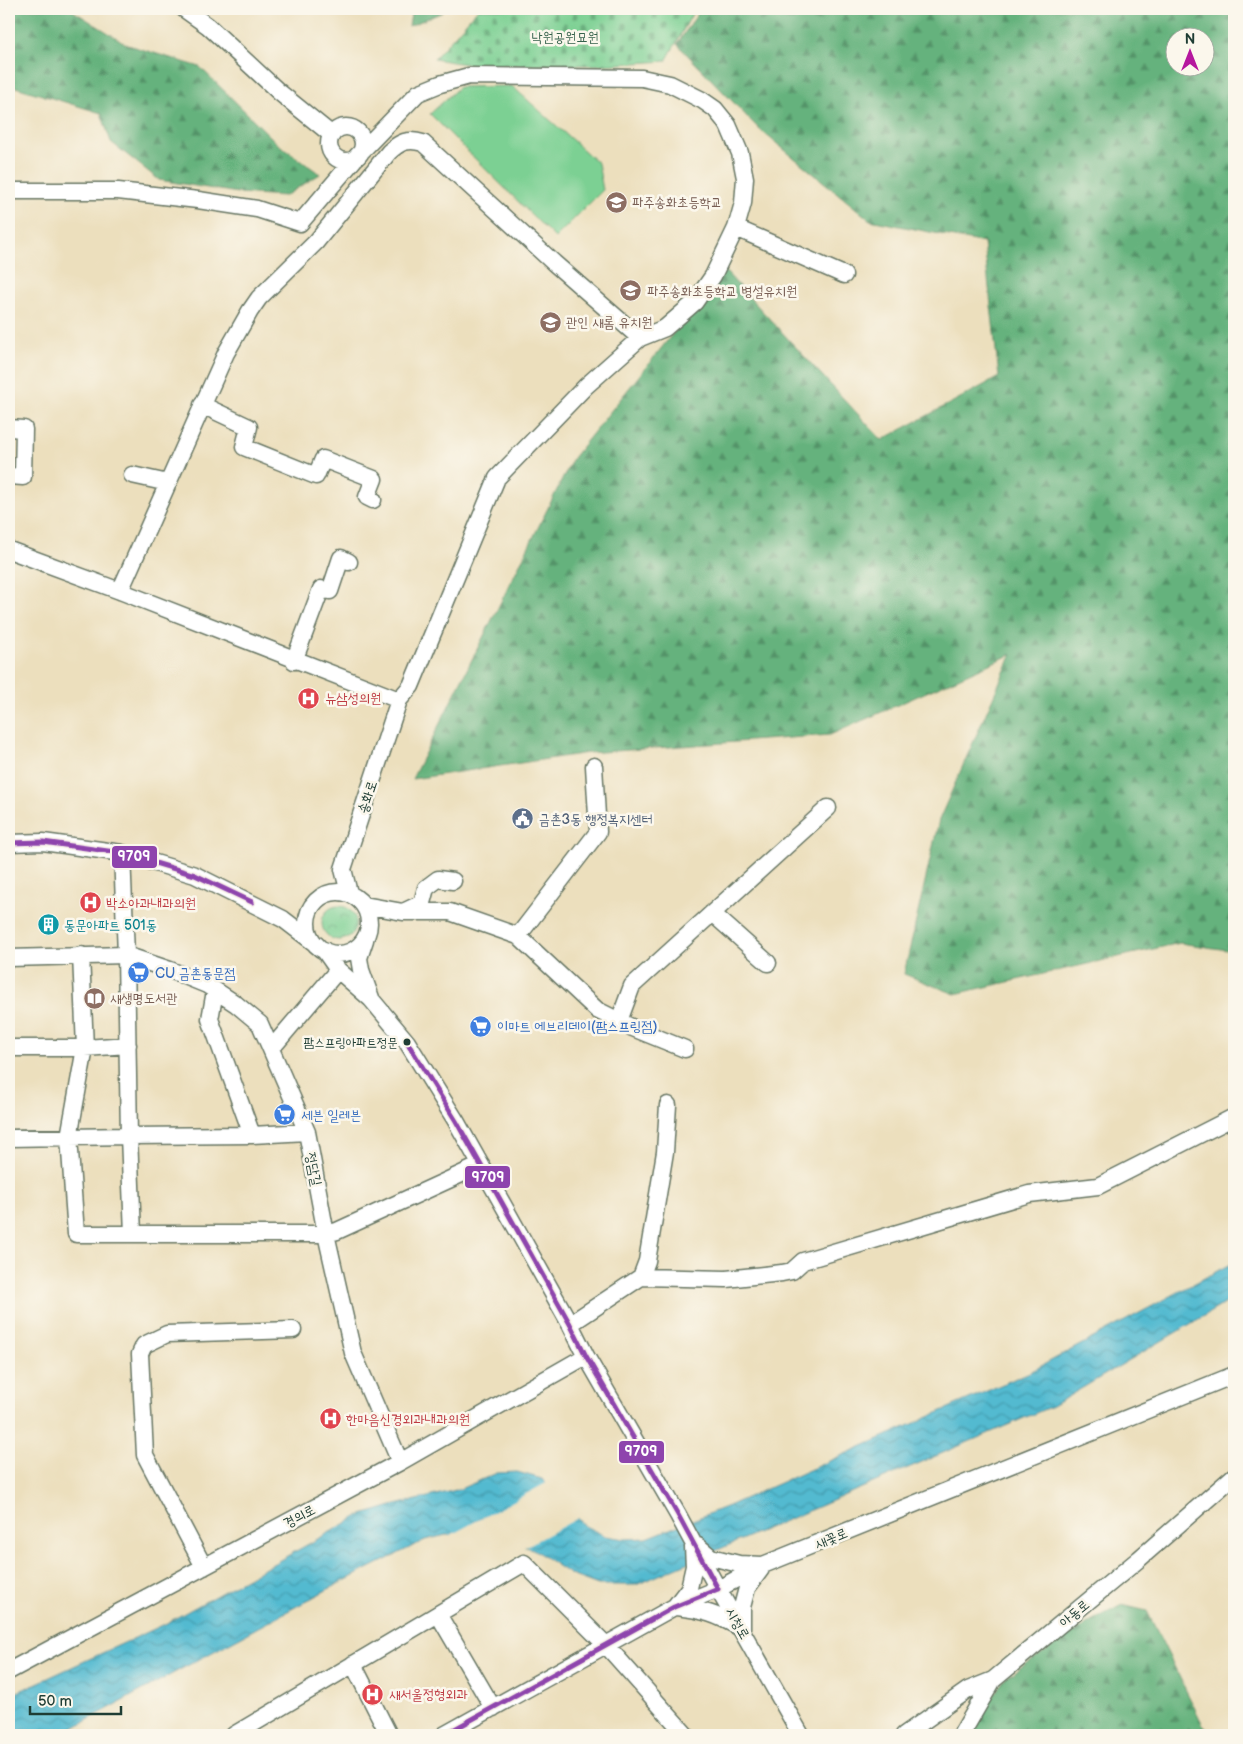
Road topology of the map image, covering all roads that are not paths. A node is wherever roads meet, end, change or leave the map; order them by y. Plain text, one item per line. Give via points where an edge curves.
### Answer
1 (184, 9) edge
2 (332, 135) junction
3 (358, 155) junction
4 (9, 191) edge
5 (300, 223) junction
6 (736, 228) junction
7 (316, 242) junction
8 (844, 275) dead end
9 (640, 338) junction
10 (202, 405) junction
11 (9, 428) edge
12 (132, 475) dead end
13 (9, 476) edge
14 (168, 483) junction
15 (373, 500) dead end
16 (9, 550) edge
17 (349, 562) dead end
18 (120, 591) junction
19 (294, 661) junction
20 (399, 700) junction
21 (594, 766) dead end
22 (828, 808) dead end
23 (9, 843) edge
24 (122, 853) junction
25 (453, 881) dead end
26 (341, 893) junction
27 (364, 905) junction
28 (404, 912) junction
29 (309, 913) junction
30 (712, 913) junction
31 (283, 919) junction
32 (367, 936) junction
33 (518, 936) junction
34 (320, 947) junction
35 (81, 955) junction
36 (126, 955) junction
37 (9, 958) edge
38 (768, 963) dead end
39 (338, 970) junction
40 (215, 991) junction
41 (371, 999) junction
42 (619, 1021) junction
43 (270, 1044) junction
44 (128, 1045) junction
45 (9, 1048) edge
46 (85, 1048) junction
47 (685, 1049) dead end
48 (668, 1105) dead end
49 (1234, 1117) edge
50 (306, 1132) junction
51 (252, 1135) junction
52 (129, 1136) junction
53 (69, 1137) junction
54 (9, 1138) edge
55 (481, 1165) junction
56 (133, 1234) junction
57 (326, 1234) junction
58 (641, 1277) junction
59 (570, 1324) junction
60 (293, 1330) dead end
61 (586, 1356) junction
62 (1234, 1375) edge
63 (400, 1462) junction
64 (1234, 1476) edge
65 (703, 1562) junction
66 (763, 1565) junction
67 (204, 1567) junction
68 (718, 1589) junction
69 (674, 1607) junction
70 (438, 1614) junction
71 (742, 1629) junction
72 (606, 1644) junction
73 (353, 1664) junction
74 (9, 1671) edge
75 (993, 1680) junction
76 (493, 1708) junction
77 (234, 1735) edge
78 (389, 1735) edge
79 (444, 1735) edge
80 (686, 1735) edge
81 (801, 1735) edge
82 (904, 1735) edge
83 (961, 1735) edge

1 - 2 street via 208,26
2 - 3 street via 329,147 336,157 347,160
2 - 3 street via 340,128 356,131 362,140
3 - 5 street, 송화로
3 - 6 street, 송화로 via 418,94 461,78 642,78 670,84 702,100 715,109 728,125 740,153 745,178
4 - 5 street via 118,191 257,210
5 - 7 street
6 - 8 street
6 - 9 street, 송화로 via 713,276 695,302 664,328
7 - 9 street via 388,152 406,140 415,140 453,169 554,264
7 - 10 street via 259,298 226,353
9 - 20 street, 송화로 via 586,386 497,478 410,686
10 - 14 street
10 - 15 street via 249,427 244,447 316,476 323,459 374,479 367,497
11 - 13 street via 24,429 23,477
12 - 14 street
14 - 18 street
16 - 18 street
17 - 19 street via 341,558 330,591 321,590
18 - 19 street
19 - 20 street
20 - 26 street, 송화로 via 343,869
21 - 33 street via 598,832
22 - 30 street
23 - 24 street via 43,842
24 - 31 street via 195,876
24 - 36 street
25 - 28 street via 438,879 426,888 422,903
26 - 27 street via 357,898
26 - 29 street via 318,899
27 - 28 street
27 - 32 street via 370,925
28 - 33 street via 450,912
29 - 31 street
29 - 34 street via 308,930
30 - 38 street
30 - 42 street via 632,986
31 - 34 street
32 - 34 street via 353,950 344,953
32 - 41 street via 359,958
33 - 42 street via 597,1010
34 - 39 street
35 - 36 street, 정담길
35 - 37 street, 정담길
35 - 46 street
36 - 40 street, 정담길 via 170,970
36 - 44 street
39 - 41 street
39 - 43 street via 277,1042
40 - 43 street, 정담길 via 260,1024
40 - 51 street via 210,1019
41 - 55 street, 시청로 via 407,1042
42 - 47 street
43 - 50 street, 정담길
44 - 46 street
44 - 52 street
45 - 46 street
46 - 53 street
48 - 58 street via 665,1152
49 - 58 street via 1098,1186 1029,1194 803,1260 792,1271 726,1279
50 - 51 street
50 - 57 street, 정담길
51 - 52 street
52 - 53 street
52 - 56 street
53 - 54 street
53 - 56 street via 76,1234
55 - 57 street
55 - 59 street, 시청로
56 - 57 street
57 - 63 street, 정담길 via 353,1352
58 - 59 street
59 - 61 street, 시청로
60 - 67 street via 167,1334 144,1345 140,1354 145,1455
61 - 63 street, 경의로
61 - 65 street, 시청로
62 - 66 street, 새꽃로
63 - 67 street, 경의로
64 - 75 street, 아동로
65 - 66 street
65 - 68 street, 시청로
65 - 69 street
66 - 68 street, 새꽃로
66 - 71 street via 747,1588 742,1607
67 - 74 street, 경의로
68 - 69 street, 새꽃로
68 - 71 street, 시청로
69 - 71 street via 703,1610
69 - 72 street, 새꽃로
70 - 72 street via 524,1563
70 - 73 street
70 - 76 street
71 - 81 street, 시청로
72 - 76 street, 새꽃로
72 - 80 street
73 - 77 street
73 - 78 street
75 - 82 street, 아동로 via 968,1690
75 - 83 street
76 - 79 street, 새꽃로

